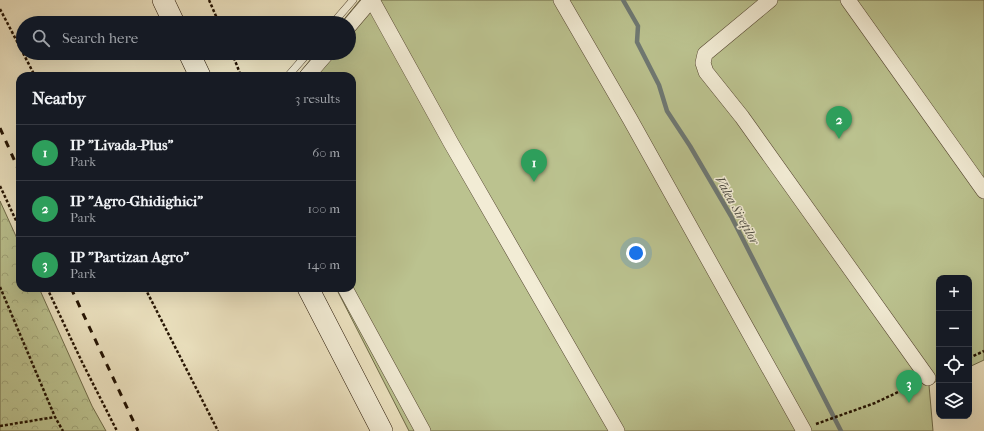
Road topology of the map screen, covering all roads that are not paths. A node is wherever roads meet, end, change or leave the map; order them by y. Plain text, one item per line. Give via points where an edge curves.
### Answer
1 (163, 0) edge
2 (353, 0) edge
3 (371, 0) edge
4 (561, 0) edge
5 (770, 0) edge
6 (848, 0) edge
7 (171, 16) edge
8 (339, 16) edge
9 (356, 18) edge
10 (192, 60) edge
11 (302, 60) edge
12 (321, 60) edge
13 (198, 72) edge
14 (291, 72) edge
15 (310, 72) edge
16 (984, 191) edge
17 (310, 292) edge
18 (347, 292) edge
19 (928, 378) road end
20 (382, 431) edge
21 (423, 431) edge
22 (618, 431) edge
23 (804, 431) edge

1 - 7 street
2 - 8 lane
3 - 9 street
3 - 22 street via 450,143
4 - 23 street
5 - 19 street via 705,54 703,63 706,72 742,117
6 - 16 street
10 - 13 street
11 - 14 lane
12 - 15 street
17 - 20 street
18 - 21 street

